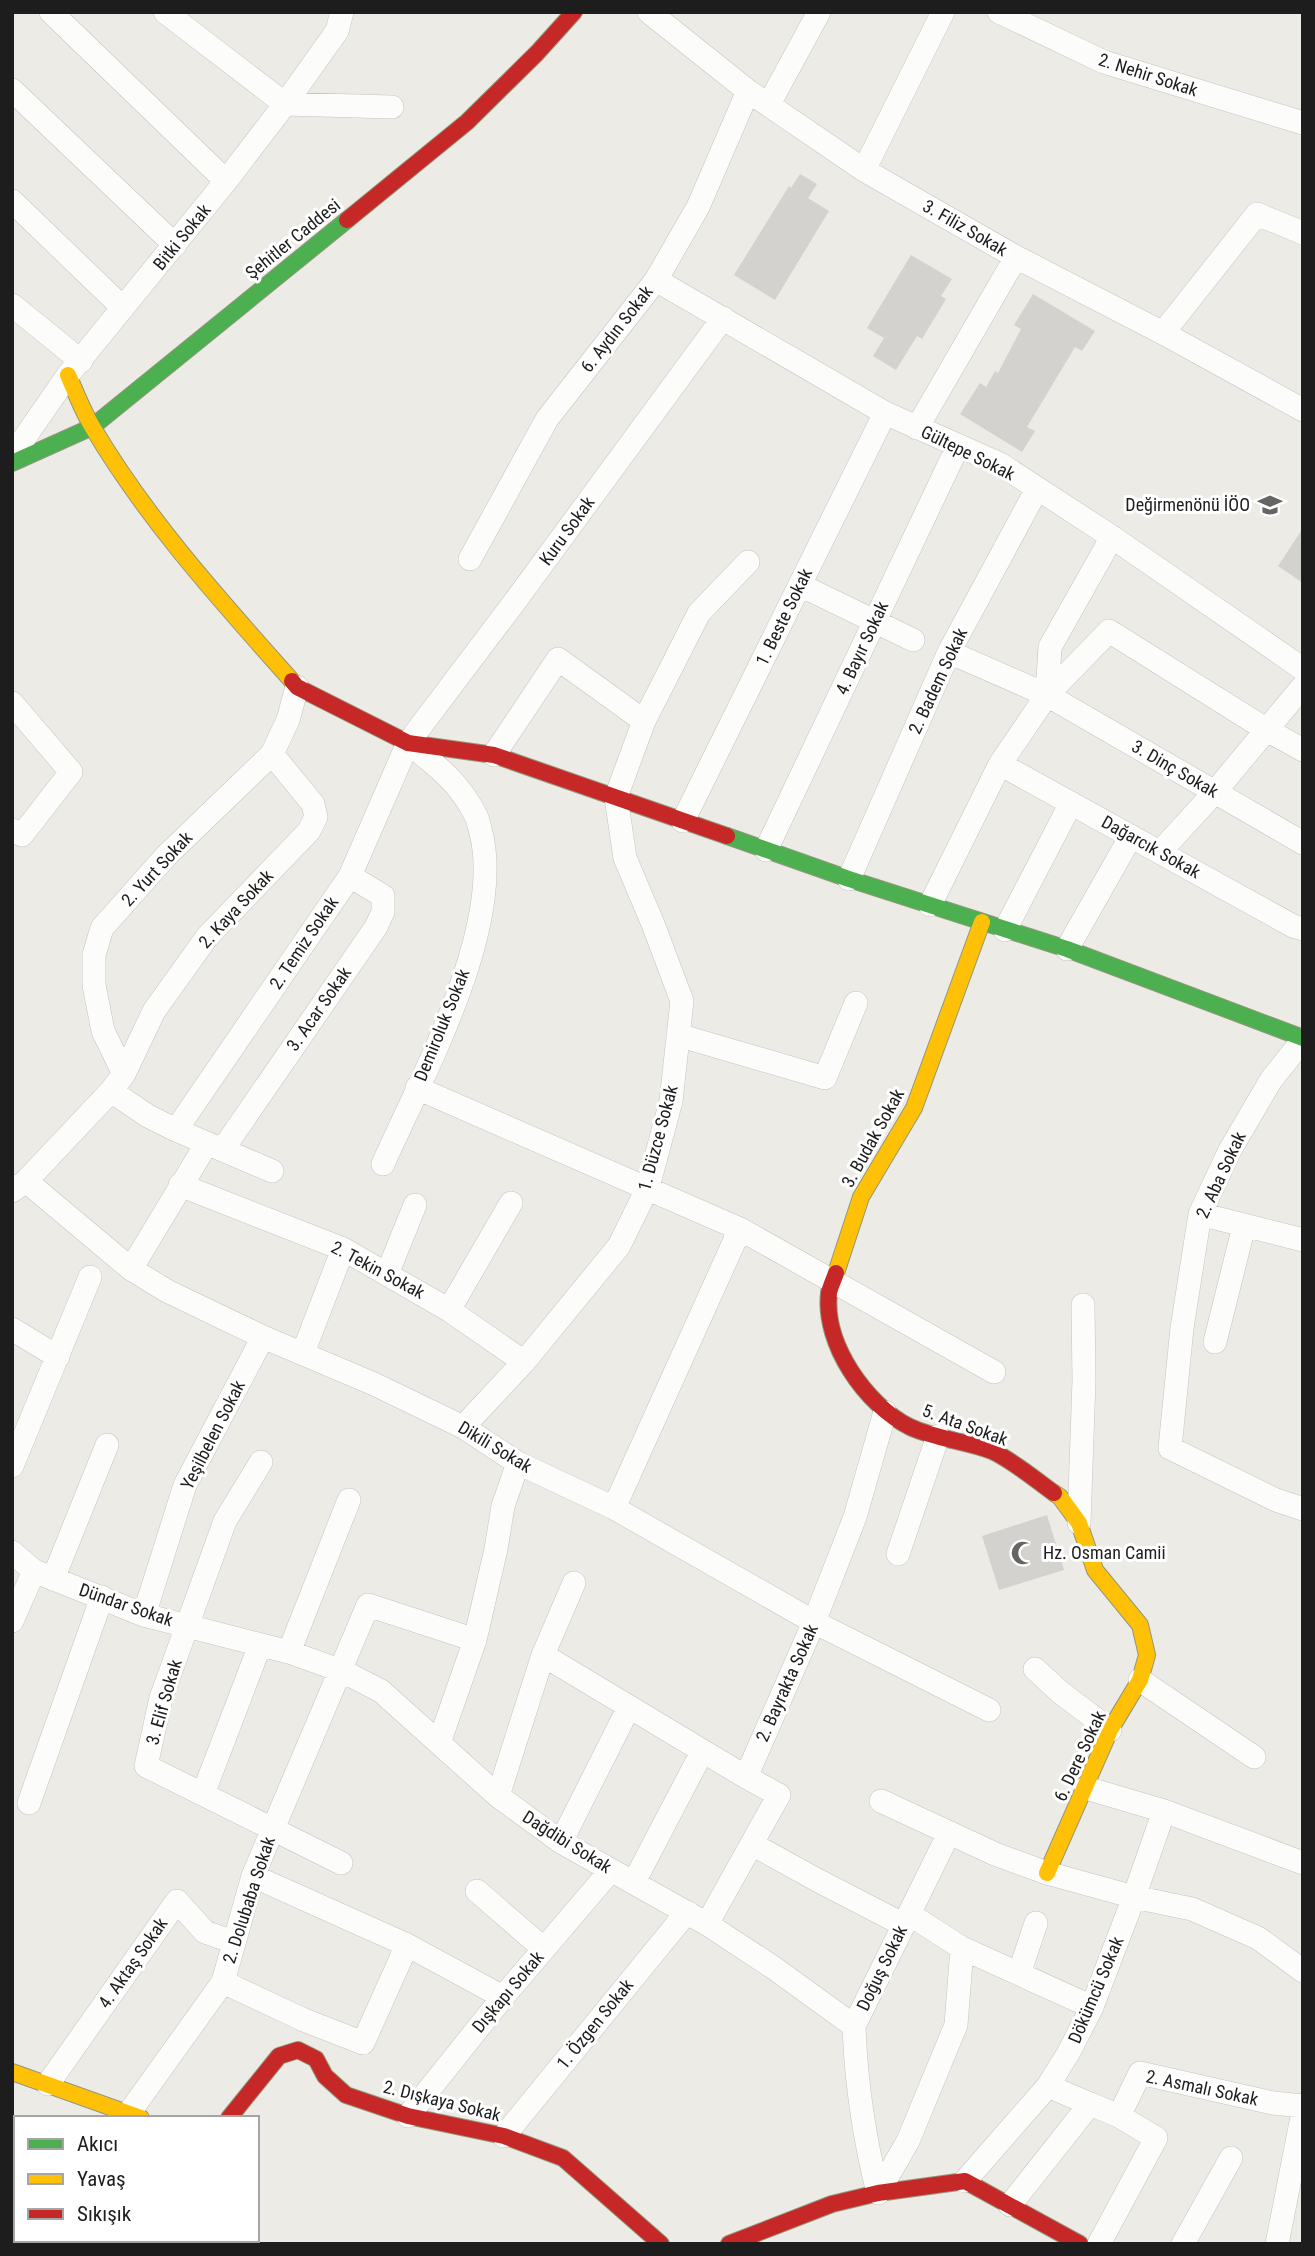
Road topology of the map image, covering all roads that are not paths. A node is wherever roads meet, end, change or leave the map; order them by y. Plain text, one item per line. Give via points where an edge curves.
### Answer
1 (51, 12) edge
2 (165, 12) edge
3 (342, 12) edge
4 (574, 12) edge
5 (649, 12) edge
6 (819, 12) edge
7 (943, 12) edge
8 (999, 12) edge
9 (12, 90) edge
10 (748, 91) junction
11 (285, 104) junction
12 (769, 104) junction
13 (392, 107) dead end
14 (1303, 123) edge
15 (864, 170) junction
16 (226, 181) junction
17 (12, 201) edge
18 (1303, 233) edge
19 (175, 245) junction
20 (1016, 257) junction
21 (656, 279) junction
22 (12, 305) edge
23 (123, 308) junction
24 (723, 318) junction
25 (1163, 332) junction
26 (74, 368) junction
27 (1303, 410) edge
28 (884, 413) junction
29 (92, 427) junction
30 (917, 428) junction
31 (958, 446) junction
32 (12, 456) edge
33 (12, 463) edge
34 (1037, 489) junction
35 (1112, 537) junction
36 (470, 559) dead end
37 (748, 562) dead end
38 (800, 585) junction
39 (875, 622) junction
40 (913, 640) dead end
41 (949, 652) junction
42 (1303, 668) edge
43 (1303, 686) edge
44 (297, 687) junction
45 (1047, 695) junction
46 (12, 702) edge
47 (644, 722) junction
48 (1267, 730) junction
49 (408, 743) junction
50 (1303, 750) edge
51 (272, 754) junction
52 (494, 755) junction
53 (1000, 764) junction
54 (1214, 793) junction
55 (616, 797) junction
56 (1071, 803) junction
57 (683, 821) junction
58 (17, 833) edge
59 (1131, 836) junction
60 (1303, 843) edge
61 (766, 850) junction
62 (1160, 852) junction
63 (350, 876) junction
64 (849, 878) junction
65 (930, 905) junction
66 (982, 922) junction
67 (1303, 929) edge
68 (1005, 930) junction
69 (1067, 949) junction
70 (856, 1003) dead end
71 (678, 1035) junction
72 (1303, 1039) edge
73 (117, 1083) junction
74 (417, 1088) junction
75 (176, 1130) junction
76 (215, 1146) junction
77 (383, 1164) dead end
78 (272, 1171) dead end
79 (180, 1185) junction
80 (19, 1186) edge
81 (648, 1187) junction
82 (512, 1203) dead end
83 (415, 1205) dead end
84 (1200, 1214) junction
85 (1244, 1226) junction
86 (740, 1229) junction
87 (1303, 1240) edge
88 (343, 1249) junction
89 (131, 1269) junction
90 (387, 1274) junction
91 (90, 1277) dead end
92 (831, 1287) junction
93 (1083, 1305) dead end
94 (449, 1310) junction
95 (12, 1329) edge
96 (263, 1337) junction
97 (1215, 1342) dead end
98 (303, 1353) junction
99 (58, 1357) junction
100 (524, 1363) junction
101 (994, 1372) dead end
102 (885, 1412) junction
103 (463, 1427) junction
104 (938, 1436) junction
105 (107, 1445) dead end
106 (14, 1459) edge
107 (261, 1462) dead end
108 (518, 1463) junction
109 (349, 1500) dead end
110 (614, 1508) junction
111 (1303, 1509) edge
112 (1079, 1523) junction
113 (12, 1552) edge
114 (898, 1554) dead end
115 (43, 1575) junction
116 (574, 1583) dead end
117 (102, 1597) junction
118 (144, 1615) junction
119 (12, 1621) edge
120 (814, 1622) junction
121 (188, 1625) junction
122 (475, 1640) junction
123 (260, 1644) junction
124 (289, 1652) junction
125 (543, 1655) junction
126 (1147, 1655) joint
127 (1035, 1669) dead end
128 (342, 1671) junction
129 (1140, 1680) junction
130 (629, 1707) junction
131 (989, 1710) dead end
132 (1110, 1730) junction
133 (439, 1743) junction
134 (702, 1752) junction
135 (1254, 1757) dead end
136 (746, 1777) junction
137 (1086, 1788) junction
138 (203, 1794) junction
139 (498, 1796) junction
140 (881, 1801) dead end
141 (29, 1803) dead end
142 (1164, 1811) junction
143 (272, 1828) junction
144 (949, 1833) junction
145 (561, 1842) junction
146 (752, 1844) junction
147 (341, 1863) dead end
148 (1303, 1863) edge
149 (611, 1870) junction
150 (1047, 1873) junction
151 (253, 1876) junction
152 (634, 1882) junction
153 (477, 1891) dead end
154 (1134, 1897) junction
155 (687, 1912) junction
156 (907, 1920) junction
157 (1037, 1923) dead end
158 (707, 1924) junction
159 (233, 1942) junction
160 (407, 1945) junction
161 (962, 1948) junction
162 (544, 1949) junction
163 (1303, 1971) edge
164 (1019, 1974) junction
165 (223, 1982) junction
166 (503, 1997) junction
167 (1092, 2007) junction
168 (304, 2020) junction
169 (854, 2026) junction
170 (298, 2050) junction
171 (12, 2072) edge
172 (48, 2084) junction
173 (1048, 2086) junction
174 (1090, 2104) junction
175 (1303, 2106) edge
176 (1303, 2112) edge
177 (135, 2115) edge
178 (231, 2116) edge
179 (408, 2116) junction
180 (1119, 2116) junction
181 (504, 2136) junction
182 (1231, 2158) dead end
183 (965, 2181) junction
184 (878, 2193) junction
185 (1010, 2205) junction
186 (661, 2244) edge
187 (729, 2244) edge
188 (1080, 2244) edge
189 (1100, 2244) edge
190 (1183, 2244) edge
191 (1277, 2244) edge

1 - 16 street
2 - 11 street
3 - 11 street, Bitki Sokak via 337,31
4 - 29 street, Şehitler Caddesi via 467,122
5 - 10 street, 3. Filiz Sokak
6 - 12 street
7 - 15 street
8 - 14 street, 2. Nehir Sokak via 1104,62
9 - 19 street
10 - 12 street, 3. Filiz Sokak
10 - 21 street, 6. Aydın Sokak via 698,207
11 - 13 street
11 - 16 street, Bitki Sokak
12 - 15 street, 3. Filiz Sokak
15 - 20 street, 3. Filiz Sokak
16 - 19 street, Bitki Sokak
17 - 23 street
18 - 25 street via 1257,214
19 - 23 street, Bitki Sokak
20 - 25 street, 3. Filiz Sokak
20 - 30 street
21 - 24 street, Gültepe Sokak
21 - 36 street, 6. Aydın Sokak via 547,419
22 - 26 street
23 - 26 street, Bitki Sokak
24 - 28 street, Gültepe Sokak
24 - 49 street, Kuru Sokak
25 - 27 street, 3. Filiz Sokak
26 - 29 street
26 - 32 street, Bitki Sokak
28 - 30 street, Gültepe Sokak
28 - 38 street, 1. Beste Sokak
29 - 33 street, Şehitler Caddesi
29 - 44 street via 147,510
30 - 31 street, Gültepe Sokak
31 - 34 street, Gültepe Sokak via 1000,464
31 - 39 street, 4. Bayır Sokak
34 - 35 street, Gültepe Sokak
34 - 41 street, 2. Badem Sokak
35 - 42 street, Gültepe Sokak
35 - 45 street via 1050,647
37 - 47 street via 699,613
38 - 39 street
38 - 57 street, 1. Beste Sokak
39 - 40 street
39 - 61 street, 4. Bayır Sokak
41 - 45 street, 3. Dinç Sokak
41 - 64 street, 2. Badem Sokak
43 - 48 street
44 - 49 street
44 - 51 street, 2. Yurt Sokak
45 - 48 street via 1109,631
45 - 53 street
45 - 54 street, 3. Dinç Sokak
46 - 58 street via 71,772
47 - 52 street via 558,659
47 - 55 street
48 - 50 street
48 - 54 street
49 - 52 street
49 - 63 street, 2. Temiz Sokak
49 - 74 street, Demiroluk Sokak via 450,777 477,818 486,857 480,921 458,996
51 - 73 street, 2. Yurt Sokak via 167,855 102,928 94,955 94,985
51 - 73 street, 2. Kaya Sokak via 313,804 316,817 309,831 207,937 154,1011
52 - 55 street
53 - 56 street, Dağarcık Sokak
53 - 65 street
54 - 60 street, 3. Dinç Sokak
54 - 62 street
55 - 57 street
55 - 71 street, 1. Düzce Sokak via 625,858 682,1001
56 - 59 street, Dağarcık Sokak
56 - 68 street
57 - 61 street
59 - 62 street, Dağarcık Sokak
59 - 69 street
61 - 64 street
62 - 67 street, Dağarcık Sokak
63 - 75 street, 2. Temiz Sokak
63 - 76 street, 3. Acar Sokak via 383,896 380,920
64 - 65 street
65 - 66 street
66 - 68 street
66 - 92 street, 3. Budak Sokak via 914,1108 861,1197
68 - 69 street
69 - 72 street
70 - 71 street via 825,1078
71 - 81 street, 1. Düzce Sokak via 671,1101
72 - 84 street, 2. Aba Sokak via 1271,1080
73 - 75 street via 148,1116
73 - 80 street
74 - 77 street, Demiroluk Sokak
74 - 81 street
75 - 76 street
76 - 78 street
76 - 79 street
79 - 88 street, 2. Tekin Sokak
79 - 89 street
80 - 89 street, Dikili Sokak
81 - 86 street
81 - 100 street, 1. Düzce Sokak via 619,1246
82 - 94 street
83 - 90 street
84 - 85 street
84 - 111 street, 2. Aba Sokak via 1170,1448
85 - 87 street
85 - 97 street
86 - 92 street
86 - 110 street
88 - 90 street, 2. Tekin Sokak
88 - 98 street
89 - 96 street, Dikili Sokak
90 - 94 street, 2. Tekin Sokak
91 - 99 street
92 - 101 street
92 - 102 street, 5. Ata Sokak via 832,1329 845,1363
93 - 112 street
94 - 100 street, 2. Tekin Sokak
95 - 99 street
96 - 98 street, Dikili Sokak
96 - 118 street, Yeşilbelen Sokak via 185,1485
98 - 103 street, Dikili Sokak
99 - 106 street
100 - 103 street, 1. Düzce Sokak
102 - 104 street, 5. Ata Sokak
102 - 120 street, 2. Bayrakta Sokak via 855,1517
103 - 108 street, Dikili Sokak
104 - 112 street, 5. Ata Sokak via 994,1452 1060,1497
104 - 114 street
105 - 115 street
107 - 121 street via 225,1521
108 - 110 street, Dikili Sokak
108 - 122 street via 503,1506
109 - 124 street
110 - 120 street, Dikili Sokak
112 - 126 street, 5. Ata Sokak via 1095,1570 1140,1625
113 - 115 street, Dündar Sokak
115 - 117 street, Dündar Sokak
115 - 119 street
116 - 125 street
117 - 118 street, Dündar Sokak
117 - 141 street
118 - 121 street, Dündar Sokak
120 - 131 street, Dikili Sokak
120 - 136 street, 2. Bayrakta Sokak
121 - 123 street, Dündar Sokak
121 - 138 street, 3. Elif Sokak via 161,1698 146,1766
122 - 128 street, 2. Dolubaba Sokak via 368,1605
122 - 133 street
123 - 124 street, Dündar Sokak
123 - 138 street
124 - 128 street, Dağdibi Sokak
125 - 130 street
125 - 139 street
126 - 129 street, 6. Dere Sokak
127 - 132 street
128 - 133 street, Dağdibi Sokak via 381,1691
128 - 143 street, 2. Dolubaba Sokak
129 - 132 street, 6. Dere Sokak
129 - 135 street
130 - 134 street
130 - 145 street
132 - 137 street, 6. Dere Sokak
133 - 139 street, Dağdibi Sokak
134 - 136 street
134 - 152 street
136 - 146 street via 779,1795
137 - 142 street
137 - 150 street, 6. Dere Sokak
138 - 143 street, 3. Elif Sokak
139 - 145 street, Dağdibi Sokak
140 - 144 street
142 - 148 street
142 - 154 street, Dökümcü Sokak
143 - 147 street, 3. Elif Sokak
143 - 151 street, 2. Dolubaba Sokak
144 - 150 street
144 - 156 street, Doğuş Sokak
145 - 149 street, Dağdibi Sokak
146 - 156 street via 817,1880
146 - 158 street
149 - 152 street, Dağdibi Sokak
149 - 162 street, Dışkapı Sokak
150 - 154 street
151 - 159 street, 2. Dolubaba Sokak
151 - 160 street
152 - 155 street, Dağdibi Sokak
153 - 162 street
154 - 163 street via 1192,1909 1236,1928
154 - 167 street, Dökümcü Sokak
155 - 158 street, Dağdibi Sokak
155 - 181 street, 1. Özgen Sokak
156 - 161 street
156 - 169 street, Doğuş Sokak
157 - 164 street
158 - 169 street, Dağdibi Sokak
159 - 165 street, 2. Dolubaba Sokak
159 - 172 street, 4. Aktaş Sokak via 205,1932 177,1901
160 - 166 street
160 - 168 street via 363,2043
161 - 164 street
161 - 184 street via 956,2025 908,2141
162 - 166 street, Dışkapı Sokak
164 - 167 street
165 - 168 street
165 - 177 street, 2. Dolubaba Sokak
166 - 179 street, Dışkapı Sokak
167 - 173 street, Dökümcü Sokak
168 - 170 street
169 - 184 street, Doğuş Sokak via 864,2137
170 - 178 street via 279,2056
170 - 179 street, 2. Dışkaya Sokak via 316,2059 325,2076 346,2095
171 - 172 street
172 - 177 street
173 - 174 street
173 - 183 street, Dökümcü Sokak
174 - 180 street
174 - 185 street
175 - 180 street, 2. Asmalı Sokak via 1140,2073
176 - 191 street
179 - 181 street, 2. Dışkaya Sokak
180 - 189 street via 1156,2138
181 - 186 street, 2. Dışkaya Sokak via 563,2158
182 - 190 street
183 - 184 street
183 - 185 street
184 - 187 street via 832,2204
185 - 188 street

